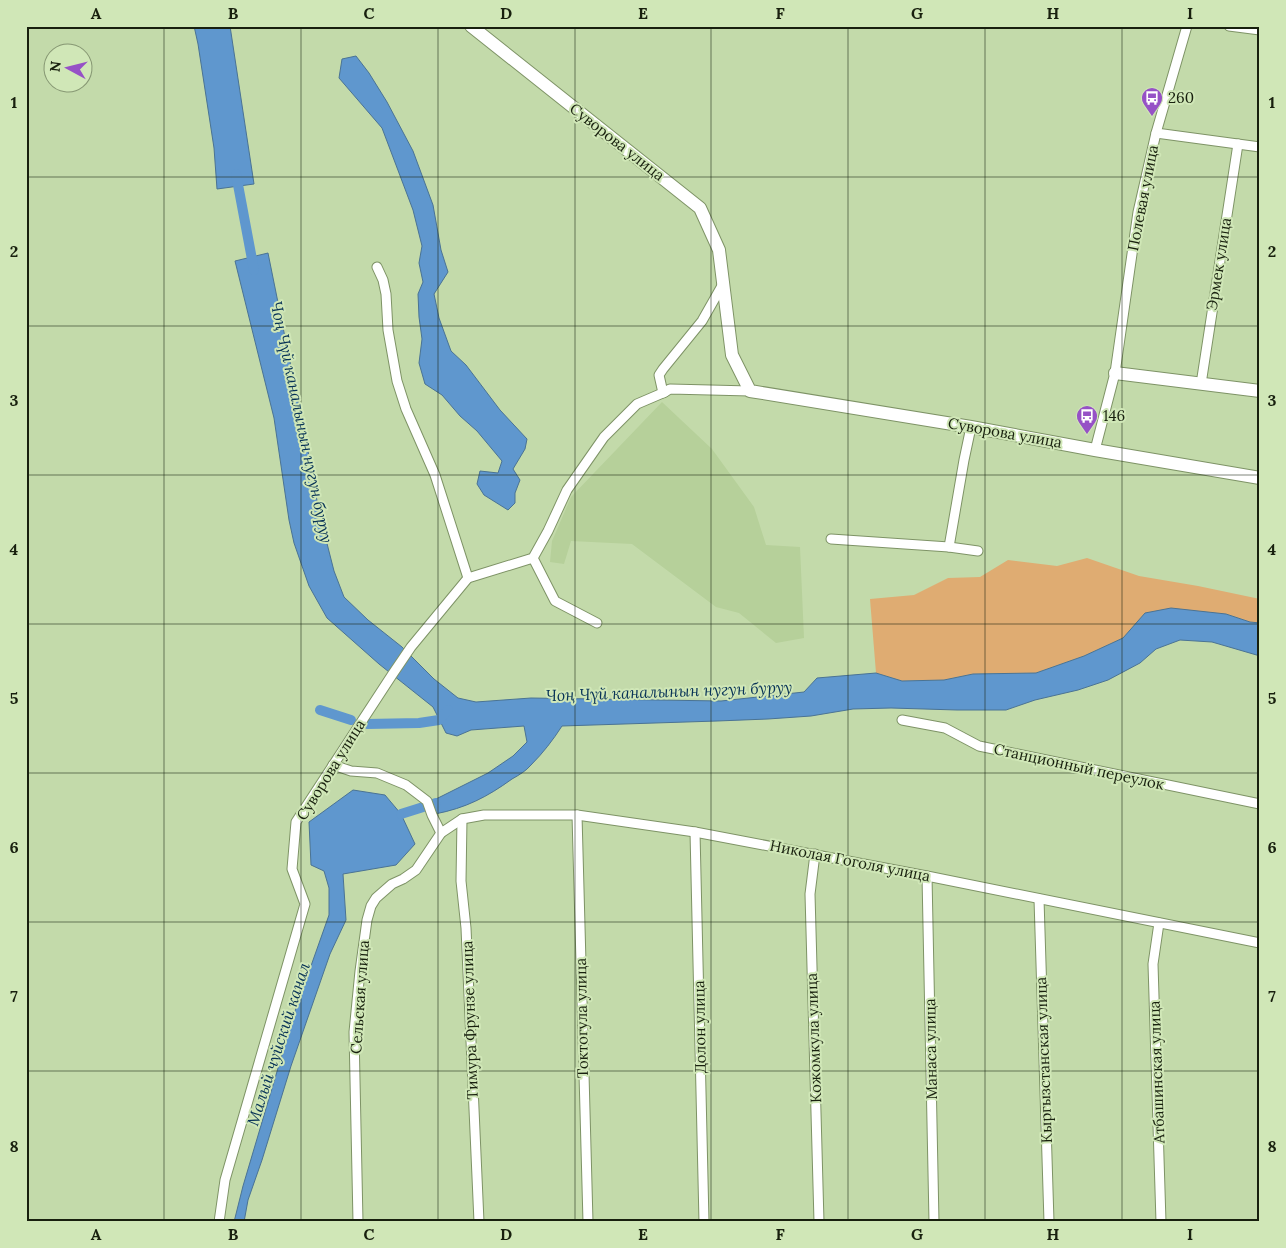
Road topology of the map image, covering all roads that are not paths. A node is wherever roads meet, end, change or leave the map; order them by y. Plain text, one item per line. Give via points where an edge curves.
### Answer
1 (471, 26) edge
2 (1187, 26) edge
3 (1229, 26) edge
4 (1260, 30) edge
5 (1156, 133) junction
6 (1238, 144) junction
7 (1260, 147) edge
8 (377, 267) dead end
9 (723, 284) junction
10 (1116, 373) junction
11 (1201, 384) junction
12 (1260, 391) edge
13 (750, 392) junction
14 (663, 393) junction
15 (971, 426) junction
16 (1095, 450) junction
17 (1260, 478) edge
18 (831, 539) dead end
19 (949, 547) junction
20 (978, 551) dead end
21 (533, 558) junction
22 (468, 578) junction
23 (597, 623) dead end
24 (902, 720) dead end
25 (333, 765) junction
26 (1260, 804) edge
27 (577, 815) junction
28 (462, 819) junction
29 (695, 832) junction
30 (441, 833) junction
31 (815, 854) junction
32 (927, 876) junction
33 (1039, 899) junction
34 (1159, 923) junction
35 (1260, 943) edge
36 (219, 1222) edge
37 (358, 1222) edge
38 (478, 1222) edge
39 (588, 1222) edge
40 (704, 1222) edge
41 (819, 1222) edge
42 (934, 1222) edge
43 (1049, 1222) edge
44 (1161, 1222) edge

1 - 9 street, Суворова улица via 700,208 719,250
2 - 5 street, Полевая улица
3 - 4 street
5 - 6 street
5 - 10 street, Полевая улица via 1138,212
6 - 7 street
6 - 11 street, Эрмек улица
8 - 22 street via 386,294 388,330 397,381 435,475
9 - 13 street, Суворова улица via 732,355
9 - 14 street via 702,320 659,375
10 - 11 street
10 - 16 street, Полевая улица
11 - 12 street
13 - 14 street, Суворова улица via 670,390
13 - 15 street, Суворова улица
14 - 21 street, Суворова улица via 637,404 604,437 567,490
15 - 16 street, Суворова улица
15 - 19 street
16 - 17 street, Суворова улица
18 - 19 street
19 - 20 street
21 - 22 street
21 - 23 street via 555,602
22 - 25 street, Суворова улица via 411,647
24 - 26 street, Станционный переулок via 945,728 979,746
25 - 30 street via 351,771 377,773 406,786 427,801
25 - 36 street, Суворова улица via 296,822 292,869 305,904 225,1180
27 - 28 street, Николая Гоголя улица via 484,815
27 - 29 street, Николая Гоголя улица
27 - 39 street, Токтогула улица
28 - 30 street, Николая Гоголя улица
28 - 38 street, Тимура Фрунзе улица via 461,881 466,928
29 - 31 street, Николая Гоголя улица
29 - 40 street, Долон улица
30 - 37 street, Сельская улица via 416,870 376,898 367,920 354,1032
31 - 32 street, Николая Гоголя улица
31 - 41 street, Кожомкула улица via 810,894
32 - 33 street, Николая Гоголя улица
32 - 42 street, Манаса улица
33 - 34 street, Николая Гоголя улица
33 - 43 street, Кыргызстанская улица
34 - 35 street, Николая Гоголя улица
34 - 44 street, Атбашинская улица via 1154,964

